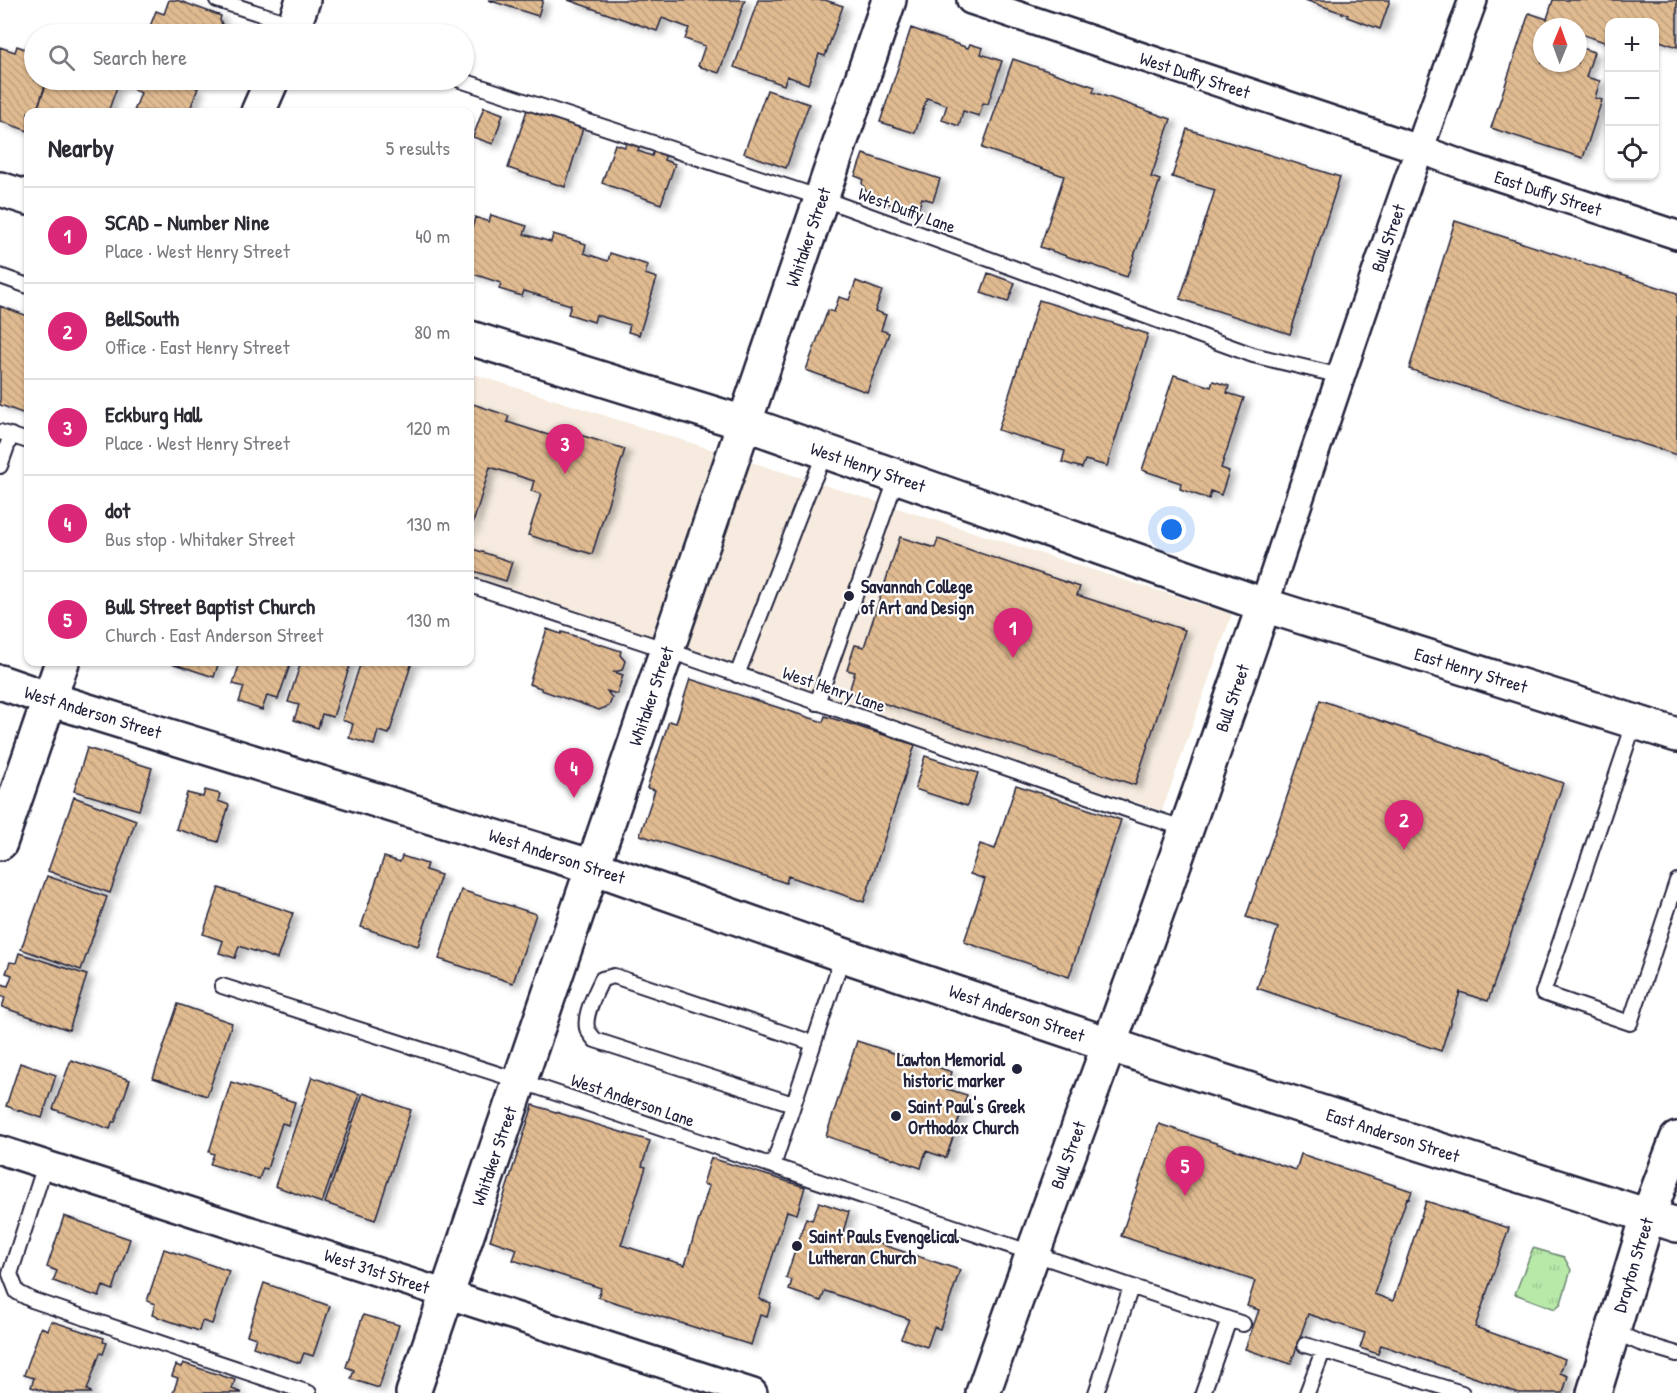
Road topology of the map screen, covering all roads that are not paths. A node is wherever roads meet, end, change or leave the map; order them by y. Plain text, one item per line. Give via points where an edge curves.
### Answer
1 (217, 0) edge
2 (889, 0) edge
3 (971, 0) edge
4 (1473, 0) edge
5 (303, 24) edge
6 (474, 85) edge
7 (268, 90) edge
8 (260, 108) edge
9 (1419, 149) junction
10 (0, 189) edge
11 (24, 197) edge
12 (821, 198) junction
13 (1677, 236) edge
14 (0, 276) edge
15 (24, 285) edge
16 (474, 339) edge
17 (1341, 376) junction
18 (744, 423) junction
19 (6, 433) edge
20 (24, 440) edge
21 (826, 452) junction
22 (0, 466) edge
23 (897, 477) junction
24 (474, 586) edge
25 (1264, 605) junction
26 (667, 651) junction
27 (61, 666) edge
28 (737, 675) junction
29 (0, 682) edge
30 (49, 699) junction
31 (817, 703) junction
32 (1635, 721) junction
33 (1677, 735) edge
34 (1186, 829) junction
35 (0, 843) edge
36 (593, 867) junction
37 (1677, 881) edge
38 (843, 955) junction
39 (222, 986) dead end
40 (813, 1043) junction
41 (1109, 1044) junction
42 (520, 1081) junction
43 (793, 1104) junction
44 (1677, 1139) edge
45 (0, 1150) edge
46 (45, 1165) junction
47 (773, 1166) junction
48 (1663, 1220) edge
49 (1031, 1254) junction
50 (1131, 1287) junction
51 (447, 1293) junction
52 (1229, 1320) junction
53 (1243, 1324) dead end
54 (1613, 1331) junction
55 (1305, 1345) dead end
56 (1323, 1351) junction
57 (1677, 1354) edge
58 (1415, 1387) edge
59 (309, 1393) edge
60 (413, 1393) edge
61 (753, 1393) edge
62 (983, 1393) edge
63 (1096, 1393) edge
64 (1203, 1393) edge
65 (1306, 1393) edge
66 (1462, 1393) edge
67 (1594, 1393) edge

1 - 5 lane
2 - 12 main road, Whitaker Street
3 - 9 street, West Duffy Street
4 - 9 street, Bull Street
6 - 12 lane, West Duffy Lane
7 - 8 main road
9 - 13 street, East Duffy Street
9 - 17 street, Bull Street
10 - 11 main road
12 - 17 lane, West Duffy Lane via 1253,355
12 - 18 main road, Whitaker Street
14 - 15 lane
16 - 18 main road, West Henry Street
17 - 25 street, Bull Street
18 - 21 main road, West Henry Street
18 - 26 main road, Whitaker Street
19 - 20 lane
19 - 22 lane
21 - 23 main road, West Henry Street
21 - 28 lane
23 - 25 main road, West Henry Street
23 - 31 lane
24 - 26 lane, West Henry Lane
25 - 32 main road, East Henry Street
25 - 34 main road, Bull Street
26 - 28 lane, West Henry Lane
26 - 36 main road, Whitaker Street
27 - 30 main road
28 - 31 lane, West Henry Lane
29 - 30 main road, West Anderson Street
30 - 35 main road
30 - 36 main road, West Anderson Street
31 - 34 lane, West Henry Lane
32 - 33 main road, East Henry Street
32 - 37 lane via 1543,993 1630,1023
34 - 41 main road, Bull Street
36 - 38 main road, West Anderson Street
36 - 42 main road, Whitaker Street
38 - 40 lane
38 - 41 main road, West Anderson Street
39 - 42 lane, West Anderson Lane
40 - 43 lane
40 - 43 lane via 615,976 602,979 593,1000 587,1030 595,1040
41 - 48 main road, East Anderson Street
41 - 49 main road, Bull Street
42 - 47 lane, West Anderson Lane
42 - 51 main road, Whitaker Street
43 - 47 lane
44 - 48 main road, Drayton Street
45 - 46 street, West 31st Street
46 - 51 street, West 31st Street
46 - 59 lane via 10,1274 17,1292
47 - 49 lane, West Anderson Lane
48 - 54 main road, Drayton Street
49 - 50 lane, West Anderson Lane
49 - 62 main road, Bull Street
50 - 52 lane, West Anderson Lane
50 - 63 lane
51 - 60 main road, Whitaker Street
51 - 61 street, West 31st Street
52 - 53 lane, West Anderson Lane
52 - 64 lane
54 - 57 lane
54 - 67 main road, Drayton Street
55 - 56 lane
56 - 58 lane
56 - 65 lane
58 - 66 lane

